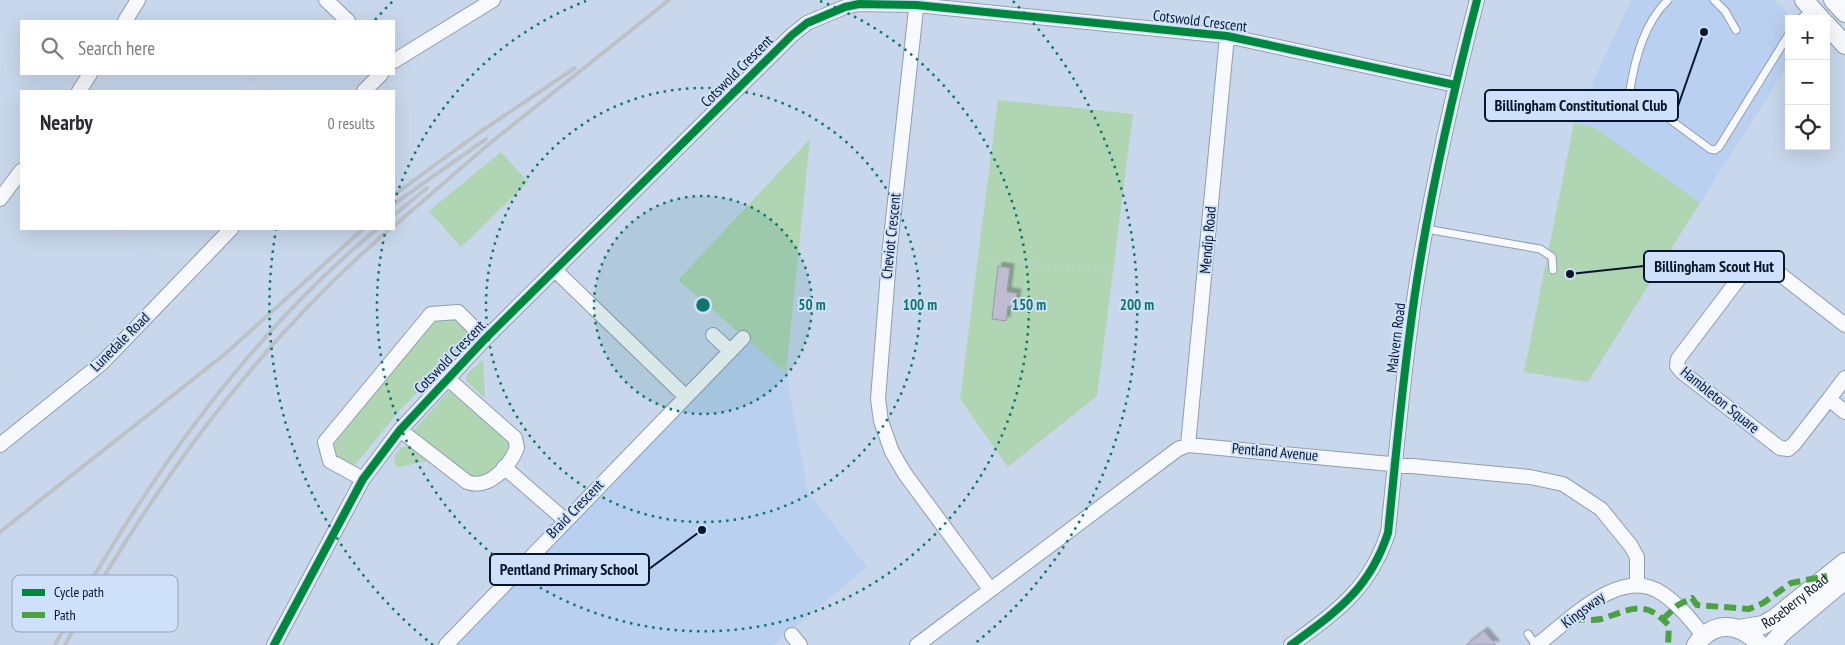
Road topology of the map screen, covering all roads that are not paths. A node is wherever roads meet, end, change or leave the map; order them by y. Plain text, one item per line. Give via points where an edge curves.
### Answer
1 (138, 0) edge
2 (326, 0) edge
3 (493, 0) edge
4 (1477, 0) edge
5 (1668, 0) edge
6 (1714, 0) edge
7 (917, 3) edge
8 (126, 20) edge
9 (347, 20) edge
10 (1830, 28) edge
11 (1736, 30) dead end
12 (1227, 36) junction
13 (1785, 40) edge
14 (1845, 45) edge
15 (395, 60) edge
16 (89, 75) edge
17 (380, 75) edge
18 (1456, 84) junction
19 (80, 90) edge
20 (365, 90) edge
21 (20, 172) edge
22 (0, 199) edge
23 (1426, 229) junction
24 (230, 230) edge
25 (1553, 270) dead end
26 (556, 271) junction
27 (1845, 325) edge
28 (713, 335) dead end
29 (743, 338) road end
30 (485, 339) junction
31 (730, 351) junction
32 (447, 378) junction
33 (1845, 378) edge
34 (685, 396) junction
35 (1829, 399) junction
36 (1845, 412) edge
37 (400, 430) junction
38 (1188, 444) junction
39 (0, 446) edge
40 (1395, 463) junction
41 (504, 467) junction
42 (363, 479) junction
43 (565, 520) junction
44 (1845, 562) edge
45 (1845, 580) edge
46 (1637, 585) junction
47 (990, 589) junction
48 (1739, 629) junction
49 (1528, 634) dead end
50 (1700, 640) edge
51 (274, 645) edge
52 (446, 645) edge
53 (917, 645) edge
54 (1291, 645) edge
55 (1537, 645) edge
56 (1760, 645) edge
57 (1771, 645) edge

1 - 8 street
2 - 9 street
3 - 15 street
4 - 18 street, Malvern Road
5 - 13 lane via 1654,19 1636,56 1630,90 1710,149 1719,147
6 - 11 lane
7 - 12 street, Cotswold Crescent
7 - 26 street, Cotswold Crescent via 859,4 807,23
7 - 47 street, Cheviot Crescent via 890,247 878,399 881,421 892,452
10 - 14 street
12 - 18 street, Cotswold Crescent
12 - 38 street, Mendip Road
16 - 19 street
17 - 20 street
18 - 23 street, Malvern Road
21 - 22 street
23 - 25 lane via 1540,249 1552,257
23 - 40 street, Malvern Road via 1410,328
24 - 39 street, Lunedale Road via 102,363
26 - 30 street, Cotswold Crescent
26 - 34 street
27 - 35 street, Hambleton Square via 1763,262 1756,260 1678,359 1677,366 1682,372 1780,448 1788,449 1794,444
28 - 31 street
29 - 31 street, Braid Crescent
30 - 32 street, Cotswold Crescent
30 - 42 street via 458,312 431,314 325,442 330,461
31 - 34 street, Braid Crescent
32 - 37 street, Cotswold Crescent
32 - 41 street via 515,438 517,448
33 - 35 street, Hambleton Square
34 - 43 street, Braid Crescent
35 - 36 street
37 - 41 street via 467,482 476,485 488,483
37 - 42 street, Cotswold Crescent
38 - 40 street, Pentland Avenue
38 - 47 street
40 - 46 street, Pentland Avenue via 1530,477 1563,484 1601,509 1631,546 1637,557
40 - 54 street, Malvern Road via 1388,533 1370,572 1344,606
41 - 43 street
42 - 51 street, Cotswold Crescent
43 - 52 street, Braid Crescent
44 - 48 street, Roseberry Road via 1775,618
45 - 57 street, Roseberry Road via 1784,630
46 - 50 street, Kingsway via 1662,592 1678,605
46 - 55 street, Kingsway via 1608,592
47 - 53 street
48 - 50 street, Roseberry Road via 1723,627
48 - 56 street
49 - 55 lane

